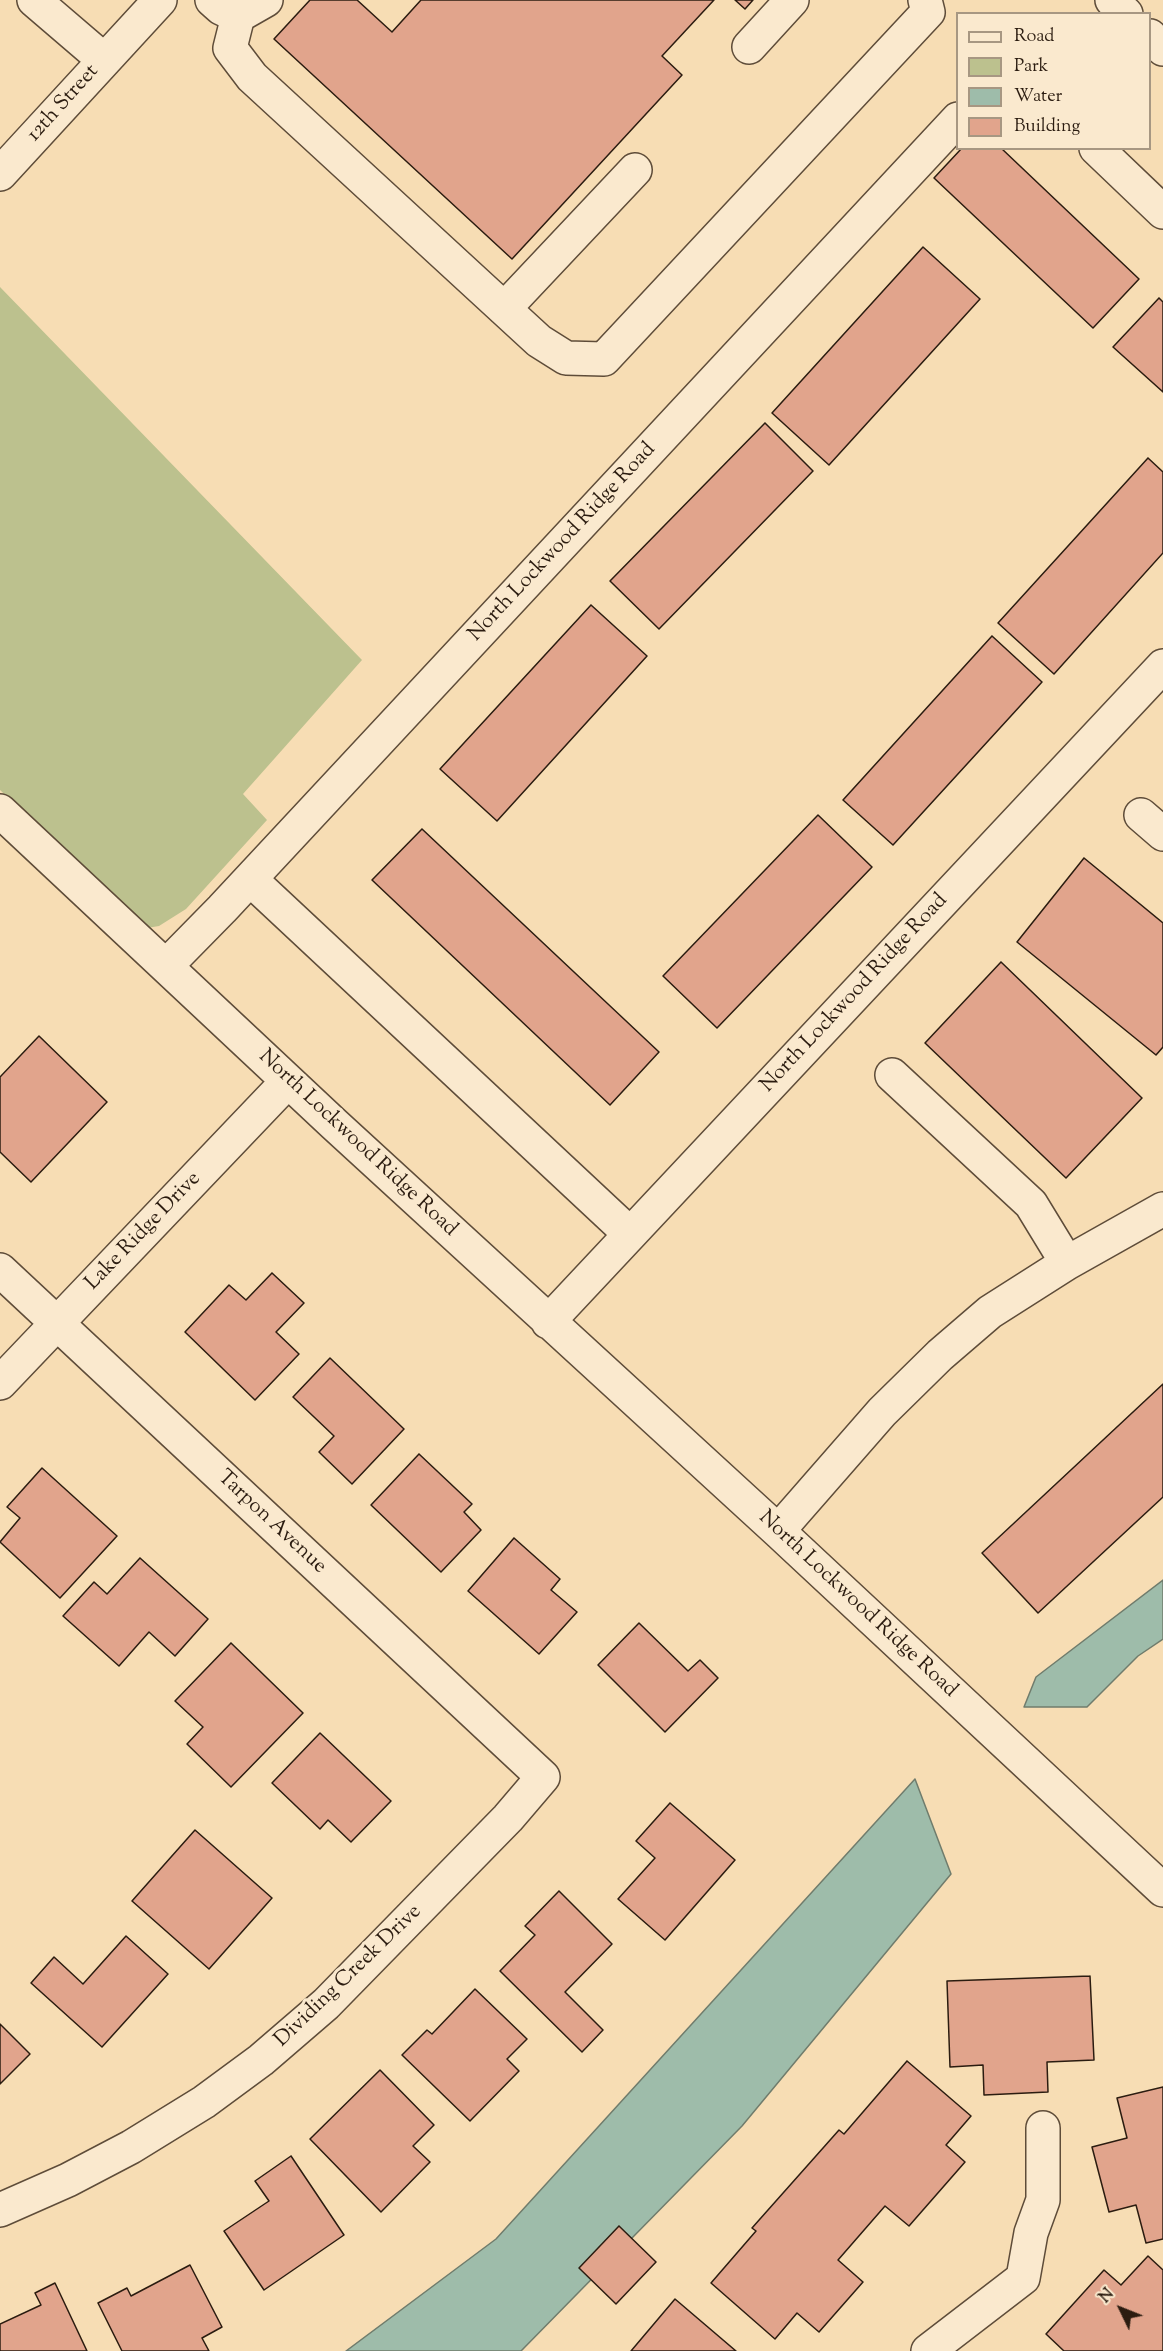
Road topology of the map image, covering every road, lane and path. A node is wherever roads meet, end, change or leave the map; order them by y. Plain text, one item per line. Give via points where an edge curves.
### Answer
1 (34, 0) edge
2 (160, 0) edge
3 (266, 0) edge
4 (792, 0) edge
5 (925, 0) edge
6 (1112, 0) edge
7 (225, 8) edge
8 (1124, 12) edge
9 (1151, 38) edge
10 (749, 47) dead end
11 (1163, 49) edge
12 (104, 60) junction
13 (956, 120) edge
14 (1098, 150) edge
15 (635, 170) dead end
16 (0, 174) edge
17 (1163, 212) edge
18 (504, 309) junction
19 (1163, 666) edge
20 (0, 811) edge
21 (250, 879) junction
22 (167, 965) junction
23 (892, 1074) dead end
24 (288, 1081) junction
25 (1163, 1209) edge
26 (630, 1234) junction
27 (1067, 1263) junction
28 (0, 1270) edge
29 (548, 1322) junction
30 (57, 1323) junction
31 (0, 1383) edge
32 (778, 1531) junction
33 (543, 1777) joint
34 (1163, 1890) edge
35 (1043, 2128) dead end
36 (0, 2210) edge
37 (928, 2351) edge

1 - 12 street, 12th Street
2 - 12 street, 12th Street
3 - 7 street
4 - 10 street
5 - 18 street via 928,12 604,359 566,358 539,341
6 - 8 street
7 - 18 street via 230,48 252,77
9 - 11 street
12 - 16 street, 12th Street
13 - 21 street, North Lockwood Ridge Road
14 - 17 street
15 - 18 street
19 - 26 street, North Lockwood Ridge Road
20 - 22 street, North Lockwood Ridge Road
21 - 22 street, North Lockwood Ridge Road
21 - 26 street
22 - 24 street, North Lockwood Ridge Road
23 - 27 street via 1031,1204
24 - 29 street, North Lockwood Ridge Road
24 - 30 street, Lake Ridge Drive
25 - 27 street
26 - 29 street, North Lockwood Ridge Road
27 - 32 street via 990,1312 940,1355 882,1412
28 - 30 street, Tarpon Avenue
29 - 32 street, North Lockwood Ridge Road
30 - 31 street, Lake Ridge Drive
30 - 33 street, Tarpon Avenue
32 - 34 street, North Lockwood Ridge Road
33 - 36 street, Dividing Creek Drive via 508,1818 326,2004 261,2060 204,2102 131,2147
35 - 37 street via 1043,2200 1031,2233 1023,2278

